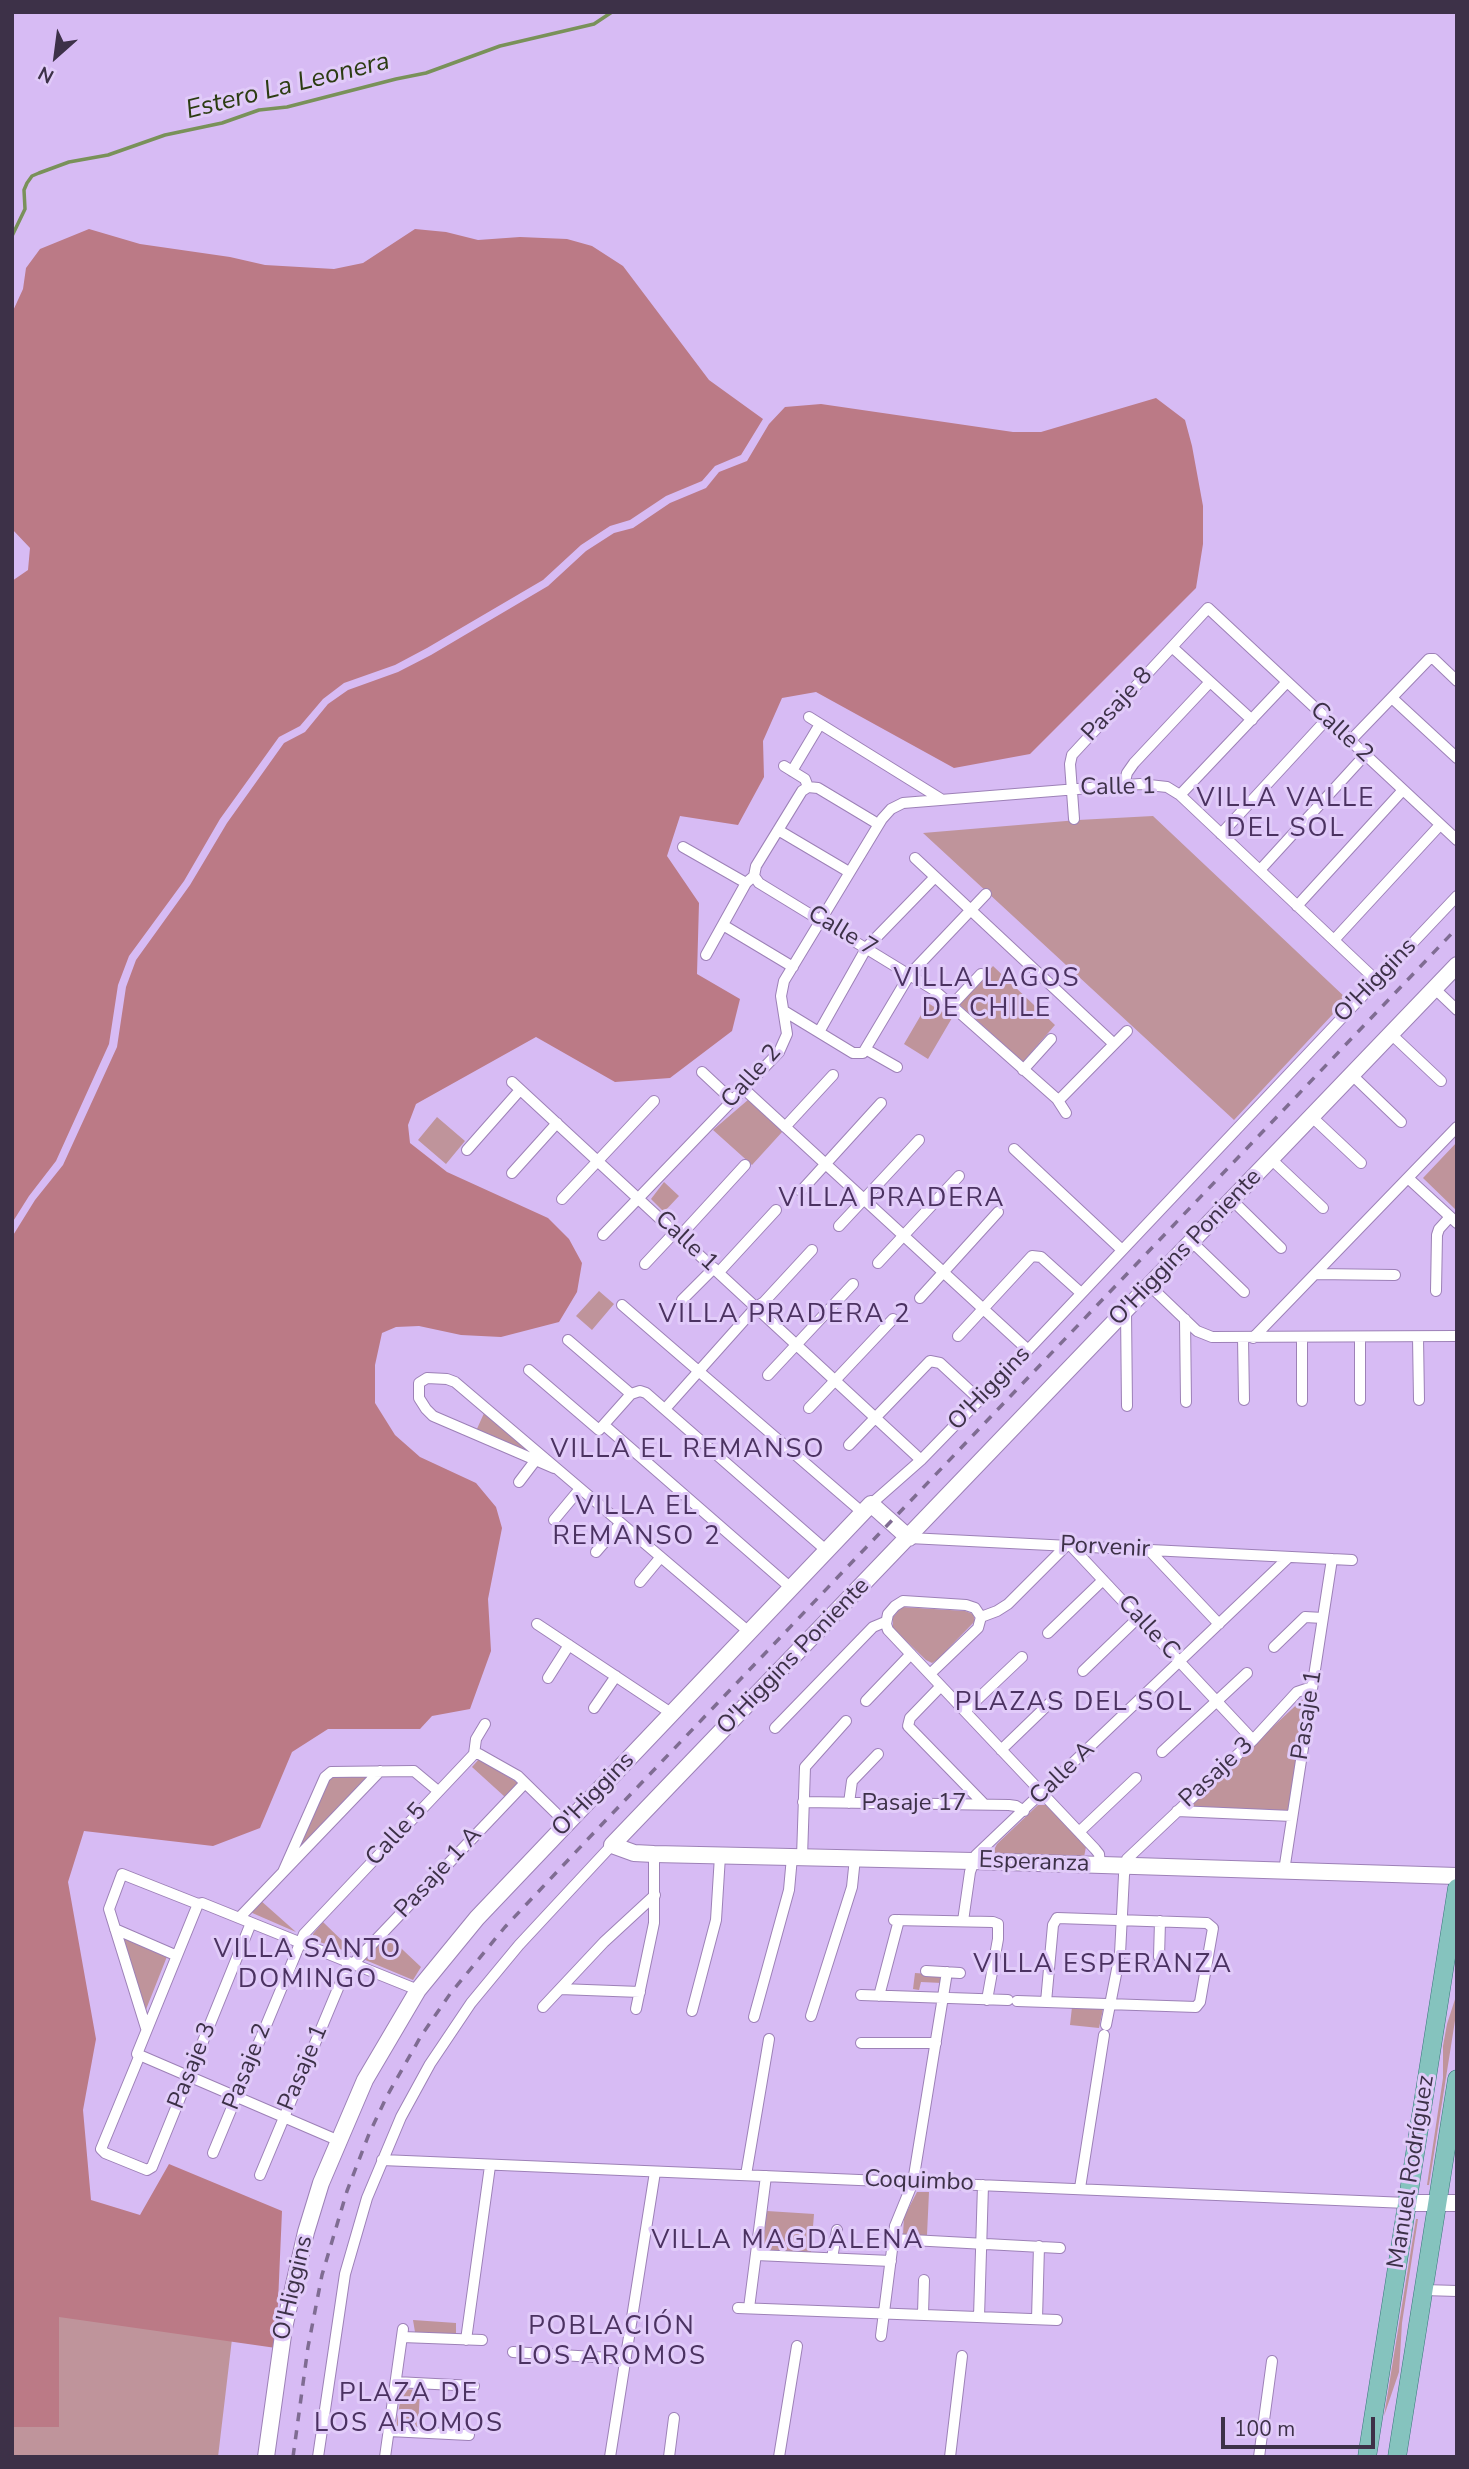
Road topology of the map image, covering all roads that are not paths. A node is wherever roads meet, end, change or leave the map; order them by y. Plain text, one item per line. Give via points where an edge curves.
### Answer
1 (1208, 608) joint
2 (1172, 647) junction
3 (1457, 681) edge
4 (1210, 682) junction
5 (1287, 682) junction
6 (1392, 698) junction
7 (809, 717) dead end
8 (1327, 719) junction
9 (1252, 720) junction
10 (820, 724) junction
11 (1350, 741) junction
12 (1365, 755) junction
13 (1457, 758) edge
14 (1124, 785) junction
15 (808, 787) junction
16 (1072, 789) junction
17 (1403, 790) junction
18 (1181, 795) junction
19 (941, 799) junction
20 (1074, 819) dead end
21 (878, 824) junction
22 (1440, 825) junction
23 (778, 830) junction
24 (1221, 834) junction
25 (1457, 840) edge
26 (683, 847) dead end
27 (915, 858) dead end
28 (1260, 870) junction
29 (849, 872) junction
30 (935, 877) junction
31 (750, 880) junction
32 (986, 894) dead end
33 (1457, 896) edge
34 (1297, 906) junction
35 (971, 910) junction
36 (821, 920) junction
37 (723, 925) junction
38 (1334, 940) junction
39 (867, 947) junction
40 (706, 955) dead end
41 (1457, 965) edge
42 (793, 967) junction
43 (910, 974) junction
44 (981, 974) dead end
45 (1376, 980) junction
46 (1435, 989) junction
47 (952, 1005) junction
48 (1457, 1010) edge
49 (784, 1011) junction
50 (1127, 1031) dead end
51 (819, 1032) junction
52 (1391, 1034) junction
53 (1051, 1039) dead end
54 (1114, 1044) junction
55 (867, 1050) junction
56 (897, 1068) dead end
57 (1023, 1070) junction
58 (702, 1072) dead end
59 (832, 1075) dead end
60 (1352, 1075) junction
61 (1441, 1081) dead end
62 (744, 1089) junction
63 (1057, 1099) junction
64 (654, 1101) dead end
65 (733, 1101) junction
66 (881, 1103) dead end
67 (1066, 1112) dead end
68 (1312, 1116) junction
69 (1401, 1122) dead end
70 (557, 1123) junction
71 (785, 1127) junction
72 (1457, 1127) edge
73 (919, 1140) dead end
74 (1014, 1149) dead end
75 (467, 1150) dead end
76 (1271, 1159) junction
77 (598, 1161) junction
78 (1361, 1163) dead end
79 (825, 1164) junction
80 (745, 1165) dead end
81 (512, 1173) dead end
82 (959, 1176) dead end
83 (1408, 1178) junction
84 (801, 1191) dead end
85 (638, 1198) junction
86 (562, 1199) dead end
87 (864, 1199) junction
88 (1232, 1200) junction
89 (1323, 1208) dead end
90 (776, 1210) dead end
91 (998, 1212) dead end
92 (1453, 1220) edge
93 (839, 1226) dead end
94 (677, 1234) junction
95 (603, 1235) dead end
96 (903, 1236) junction
97 (1192, 1242) junction
98 (1280, 1248) dead end
99 (812, 1250) dead end
100 (1122, 1250) junction
101 (878, 1263) dead end
102 (645, 1264) dead end
103 (716, 1270) junction
104 (943, 1272) junction
105 (1315, 1274) junction
106 (1395, 1275) dead end
107 (853, 1284) dead end
108 (1150, 1286) junction
109 (1436, 1291) dead end
110 (1244, 1292) dead end
111 (1082, 1293) junction
112 (920, 1298) dead end
113 (682, 1300) dead end
114 (622, 1305) dead end
115 (756, 1307) junction
116 (983, 1309) junction
117 (1126, 1311) junction
118 (893, 1319) dead end
119 (1185, 1319) junction
120 (958, 1336) dead end
121 (1457, 1336) edge
122 (1360, 1337) junction
123 (1418, 1337) junction
124 (1248, 1338) junction
125 (1302, 1338) junction
126 (568, 1340) dead end
127 (797, 1345) junction
128 (1028, 1350) junction
129 (529, 1370) dead end
130 (699, 1371) junction
131 (768, 1375) dead end
132 (835, 1380) junction
133 (631, 1394) junction
134 (980, 1400) junction
135 (1244, 1400) dead end
136 (1360, 1400) dead end
137 (1419, 1400) dead end
138 (1303, 1401) dead end
139 (1186, 1402) dead end
140 (1126, 1406) dead end
141 (809, 1408) dead end
142 (665, 1409) junction
143 (875, 1417) junction
144 (601, 1428) junction
145 (849, 1446) dead end
146 (921, 1460) junction
147 (535, 1461) junction
148 (554, 1468) junction
149 (519, 1482) dead end
150 (579, 1490) junction
151 (867, 1508) junction
152 (554, 1520) dead end
153 (620, 1524) junction
154 (909, 1538) junction
155 (1069, 1546) junction
156 (1149, 1550) junction
157 (827, 1551) junction
158 (596, 1552) dead end
159 (1289, 1557) junction
160 (660, 1558) junction
161 (1332, 1559) junction
162 (1352, 1560) dead end
163 (1103, 1580) junction
164 (640, 1582) dead end
165 (791, 1588) junction
166 (981, 1617) junction
167 (1138, 1618) junction
168 (1323, 1618) junction
169 (886, 1622) junction
170 (537, 1624) dead end
171 (1219, 1624) junction
172 (749, 1632) junction
173 (1048, 1633) dead end
174 (569, 1646) junction
175 (1273, 1647) dead end
176 (911, 1654) junction
177 (1022, 1657) dead end
178 (1180, 1662) junction
179 (1083, 1671) dead end
180 (1247, 1673) dead end
181 (930, 1674) junction
182 (616, 1676) junction
183 (548, 1678) dead end
184 (941, 1686) junction
185 (1312, 1687) junction
186 (1057, 1696) dead end
187 (866, 1700) dead end
188 (1217, 1701) junction
189 (594, 1708) dead end
190 (965, 1711) junction
191 (671, 1713) junction
192 (846, 1721) dead end
193 (485, 1724) dead end
194 (775, 1728) dead end
195 (1253, 1740) junction
196 (1001, 1750) junction
197 (1162, 1752) dead end
198 (474, 1754) junction
199 (878, 1754) dead end
200 (380, 1771) junction
201 (1136, 1778) dead end
202 (525, 1783) junction
203 (439, 1791) junction
204 (1043, 1793) junction
205 (803, 1802) junction
206 (849, 1803) junction
207 (984, 1804) junction
208 (1024, 1811) junction
209 (1177, 1811) junction
210 (1292, 1816) junction
211 (566, 1824) junction
212 (1079, 1832) junction
213 (612, 1845) junction
214 (654, 1854) junction
215 (720, 1856) junction
216 (797, 1857) junction
217 (855, 1858) junction
218 (973, 1861) junction
219 (1100, 1865) junction
220 (1126, 1866) junction
221 (1284, 1871) junction
222 (283, 1872) junction
223 (1457, 1876) edge
224 (1457, 1888) edge
225 (654, 1895) junction
226 (198, 1904) junction
227 (239, 1918) junction
228 (1123, 1919) junction
229 (1160, 1921) junction
230 (963, 1922) junction
231 (251, 1923) junction
232 (115, 1929) junction
233 (299, 1942) junction
234 (175, 1955) junction
235 (1159, 1957) dead end
236 (351, 1963) junction
237 (926, 1971) dead end
238 (947, 1972) junction
239 (960, 1973) dead end
240 (560, 1989) junction
241 (418, 1990) junction
242 (640, 1992) junction
243 (861, 1995) dead end
244 (879, 1996) junction
245 (943, 1998) junction
246 (987, 2000) junction
247 (1046, 2001) junction
248 (1111, 2004) junction
249 (543, 2007) dead end
250 (636, 2009) dead end
251 (692, 2011) dead end
252 (811, 2016) dead end
253 (754, 2017) dead end
254 (146, 2028) junction
255 (769, 2039) dead end
256 (861, 2043) dead end
257 (936, 2043) junction
258 (138, 2056) junction
259 (188, 2077) junction
260 (1457, 2079) edge
261 (236, 2097) junction
262 (284, 2118) junction
263 (337, 2140) junction
264 (213, 2153) dead end
265 (382, 2160) junction
266 (490, 2166) junction
267 (656, 2172) junction
268 (260, 2175) dead end
269 (746, 2175) junction
270 (766, 2176) junction
271 (913, 2182) junction
272 (983, 2185) junction
273 (1080, 2188) junction
274 (1408, 2203) junction
275 (1437, 2203) junction
276 (1457, 2203) edge
277 (837, 2230) dead end
278 (893, 2239) junction
279 (981, 2243) junction
280 (1039, 2246) junction
281 (1060, 2248) dead end
282 (756, 2255) junction
283 (832, 2258) junction
284 (891, 2261) junction
285 (924, 2280) dead end
286 (1424, 2290) junction
287 (1457, 2291) edge
288 (884, 2313) junction
289 (923, 2314) junction
290 (979, 2317) junction
291 (1037, 2319) junction
292 (1057, 2320) dead end
293 (881, 2336) dead end
294 (466, 2340) junction
295 (482, 2340) dead end
296 (797, 2346) dead end
297 (513, 2351) dead end
298 (962, 2356) dead end
299 (626, 2359) junction
300 (1272, 2361) dead end
301 (396, 2382) junction
302 (474, 2386) dead end
303 (674, 2418) dead end
304 (388, 2431) junction
305 (469, 2435) dead end
306 (266, 2457) edge
307 (318, 2457) edge
308 (385, 2457) edge
309 (610, 2457) edge
310 (669, 2457) edge
311 (779, 2457) edge
312 (950, 2457) edge
313 (1259, 2457) edge
314 (1367, 2457) edge
315 (1397, 2457) edge

1 - 2 street, Pasaje 8
1 - 5 street, Calle 2
2 - 4 street
2 - 16 street, Pasaje 8 via 1072,755
3 - 6 street via 1432,658
4 - 9 street
4 - 14 street via 1134,763
5 - 8 street, Calle 2
5 - 9 street
6 - 11 street
6 - 13 street
7 - 10 street
8 - 11 street, Calle 2
8 - 24 street
9 - 18 street
10 - 15 street via 788,769 805,779
10 - 19 street
11 - 12 street, Calle 2
12 - 17 street, Calle 2
12 - 28 street
14 - 16 street, Calle 1
14 - 18 street, Calle 1 via 1160,785
15 - 21 street via 818,788
15 - 23 street
16 - 19 street, Calle 1
16 - 20 street, Pasaje 8
17 - 22 street, Calle 2
17 - 34 street
18 - 24 street, Calle 1
19 - 21 street, Calle 1 via 903,803
21 - 29 street, Calle 2
22 - 25 street, Calle 2
22 - 38 street
23 - 29 street
23 - 31 street
24 - 28 street, Calle 1
26 - 31 street, Calle 7
27 - 30 street
28 - 34 street, Calle 1
29 - 36 street, Calle 2
30 - 35 street
30 - 39 street
31 - 36 street, Calle 7
31 - 37 street
32 - 35 street
33 - 45 street, O'Higgins
34 - 38 street, Calle 1
35 - 43 street
35 - 54 street
36 - 39 street, Calle 7
36 - 42 street, Calle 2
37 - 40 street
37 - 42 street
38 - 45 street, Calle 1
39 - 43 street, Calle 7
39 - 51 street
41 - 46 street, O'Higgins Poniente
42 - 49 street, Calle 2 via 781,990
43 - 47 street, Calle 7
43 - 55 street
44 - 47 street
45 - 100 street, O'Higgins
46 - 48 street
46 - 52 street, O'Higgins Poniente
47 - 57 street, Calle 7
49 - 51 street
49 - 62 street, Calle 2 via 783,1046
50 - 54 street
51 - 55 street via 856,1054
52 - 60 street, O'Higgins Poniente
52 - 61 street
53 - 57 street
54 - 63 street
55 - 56 street
57 - 63 street, Calle 7
58 - 65 street
59 - 71 street
60 - 68 street, O'Higgins Poniente
60 - 69 street
62 - 65 street, Calle 2
62 - 71 street
63 - 67 street, Calle 7
64 - 77 street
65 - 85 street, Calle 2
66 - 79 street
68 - 76 street, O'Higgins Poniente
68 - 78 street
70 - 75 street, Calle 1 via 516,1086
70 - 77 street, Calle 1
70 - 81 street
71 - 79 street
72 - 83 street
73 - 87 street
74 - 100 street
76 - 88 street, O'Higgins Poniente
76 - 89 street
77 - 85 street, Calle 1
77 - 86 street
79 - 84 street
79 - 87 street
80 - 94 street
82 - 96 street
83 - 92 street
83 - 105 street
85 - 94 street, Calle 1
85 - 95 street, Calle 2
87 - 93 street
87 - 96 street
88 - 97 street, O'Higgins Poniente
88 - 98 street
90 - 103 street
91 - 104 street
92 - 109 street via 1437,1234
94 - 102 street
94 - 103 street, Calle 1
96 - 101 street
96 - 104 street
97 - 108 street, O'Higgins Poniente
97 - 110 street
99 - 115 street
100 - 111 street, O'Higgins
103 - 113 street
103 - 115 street, Calle 1
104 - 112 street
104 - 116 street
105 - 106 street
105 - 124 street
107 - 127 street
108 - 117 street, O'Higgins Poniente
108 - 119 street
111 - 116 street via 1035,1255
111 - 128 street, O'Higgins
114 - 130 street
115 - 127 street, Calle 1
115 - 130 street
116 - 120 street
116 - 128 street
117 - 140 street
117 - 154 street, O'Higgins Poniente
118 - 132 street
119 - 124 street via 1212,1337
119 - 139 street
121 - 123 street
122 - 123 street
122 - 125 street
122 - 136 street
123 - 137 street
124 - 125 street
124 - 135 street
125 - 138 street
126 - 133 street
127 - 131 street
127 - 132 street, Calle 1
128 - 134 street, O'Higgins
129 - 144 street
130 - 142 street
130 - 151 street
132 - 141 street
132 - 143 street, Calle 1
133 - 142 street via 643,1392
133 - 144 street
134 - 143 street via 933,1360
134 - 146 street, O'Higgins
142 - 157 street
143 - 145 street
143 - 146 street, Calle 1
144 - 165 street
146 - 151 street, O'Higgins
147 - 148 street
147 - 148 street via 433,1416 419,1398 419,1383 427,1378 455,1382
147 - 149 street
148 - 150 street
150 - 152 street
150 - 153 street
151 - 154 street
151 - 157 street, O'Higgins
153 - 158 street
153 - 160 street
154 - 155 street, Porvenir
154 - 213 street, O'Higgins Poniente
155 - 156 street, Porvenir
155 - 163 street, Calle C
155 - 166 street via 1009,1604
156 - 159 street, Porvenir
156 - 171 street
157 - 165 street, O'Higgins
159 - 161 street, Porvenir
159 - 171 street, Calle A
160 - 164 street
160 - 172 street
161 - 162 street, Porvenir
161 - 168 street, Pasaje 1
163 - 167 street, Calle C
163 - 173 street
165 - 172 street, O'Higgins
166 - 169 street via 966,1605 903,1601
166 - 181 street via 974,1632
167 - 178 street, Calle C
167 - 179 street
168 - 175 street via 1305,1617
168 - 185 street, Pasaje 1
169 - 176 street
169 - 194 street via 873,1627
170 - 174 street
171 - 178 street, Calle A
172 - 191 street, O'Higgins
174 - 182 street
174 - 183 street
176 - 181 street
176 - 187 street
177 - 190 street
178 - 188 street, Calle C
178 - 204 street, Calle A
180 - 188 street
181 - 184 street
182 - 189 street
182 - 191 street
184 - 190 street
184 - 207 street via 910,1718 908,1726
185 - 195 street, Pasaje 3 via 1297,1692
185 - 210 street, Pasaje 1
186 - 196 street
188 - 195 street, Calle C
188 - 197 street
190 - 196 street
191 - 211 street, O'Higgins
192 - 205 street via 806,1765
193 - 198 street, Calle 5
195 - 209 street, Pasaje 3
196 - 204 street
198 - 202 street
198 - 203 street, Calle 5
199 - 206 street via 852,1781
200 - 203 street via 414,1771
200 - 222 street
200 - 222 street via 328,1773
201 - 212 street
202 - 211 street
202 - 236 street, Pasaje 1 A
203 - 233 street, Calle 5
204 - 208 street, Calle A
204 - 212 street
205 - 206 street, Pasaje 17
205 - 216 street
206 - 207 street, Pasaje 17
207 - 208 street, Pasaje 17 via 1016,1806
208 - 218 street, Calle A
209 - 210 street
209 - 220 street, Pasaje 3 via 1132,1853
210 - 221 street, Pasaje 1
211 - 241 street, O'Higgins via 464,1932
212 - 219 street via 1099,1854
213 - 214 street, Esperanza
213 - 265 street, O'Higgins Poniente via 471,2003 430,2064
214 - 215 street, Esperanza
214 - 225 street
215 - 216 street, Esperanza
215 - 251 street via 716,1920
216 - 217 street, Esperanza
216 - 253 street
217 - 218 street, Esperanza
217 - 252 street via 852,1887
218 - 219 street, Esperanza
218 - 230 street
219 - 220 street, Esperanza
220 - 221 street, Esperanza
220 - 228 street
221 - 223 street, Esperanza
222 - 227 street
224 - 274 main road, Manuel Rodríguez
225 - 240 street
225 - 242 street via 652,1937
226 - 227 street
226 - 232 street via 122,1874 109,1909
226 - 234 street
227 - 231 street
228 - 229 street
228 - 247 street via 1055,1920
228 - 248 street
229 - 235 street
229 - 248 street via 1212,1926 1198,2006
230 - 244 street via 897,1920
230 - 246 street via 998,1924
231 - 233 street
231 - 259 street, Pasaje 3
232 - 234 street
232 - 254 street
233 - 236 street
233 - 261 street, Pasaje 2
234 - 254 street
236 - 241 street
236 - 262 street, Pasaje 1
237 - 238 street
238 - 239 street
238 - 245 street
240 - 242 street
240 - 249 street
241 - 263 street, O'Higgins via 371,2068
242 - 250 street
243 - 244 street
244 - 245 street
245 - 246 street
245 - 257 street
246 - 247 street
247 - 248 street
248 - 273 street
254 - 258 street
255 - 269 street
256 - 257 street
257 - 271 street
258 - 259 street
258 - 259 street, Pasaje 3 via 102,2150 149,2170
259 - 261 street
260 - 275 main road, Manuel Rodríguez
261 - 262 street
261 - 264 street, Pasaje 2
262 - 263 street
262 - 268 street, Pasaje 1
263 - 306 street, O'Higgins via 313,2208 289,2302
265 - 266 street, Coquimbo
265 - 307 street, O'Higgins Poniente via 345,2274
266 - 267 street, Coquimbo
266 - 294 street
267 - 269 street, Coquimbo
267 - 299 street
269 - 270 street, Coquimbo
270 - 271 street, Coquimbo
270 - 282 street
271 - 272 street, Coquimbo
271 - 278 street
272 - 273 street, Coquimbo
272 - 279 street
273 - 274 street, Coquimbo
274 - 275 street, Coquimbo
274 - 314 main road, Manuel Rodríguez
275 - 276 street, Coquimbo
275 - 286 main road, Manuel Rodríguez
277 - 283 street
278 - 279 street
278 - 284 street
279 - 280 street
279 - 290 street
280 - 281 street
280 - 291 street
282 - 283 street
282 - 288 street via 743,2308
283 - 284 street
284 - 288 street
285 - 289 street
286 - 287 street
286 - 315 main road, Manuel Rodríguez
288 - 289 street
288 - 293 street
289 - 290 street
290 - 291 street
291 - 292 street
294 - 295 street
294 - 301 street via 403,2333
296 - 311 street
297 - 299 street
298 - 312 street
299 - 309 street
300 - 313 street
301 - 302 street
301 - 304 street
303 - 310 street
304 - 305 street
304 - 308 street

